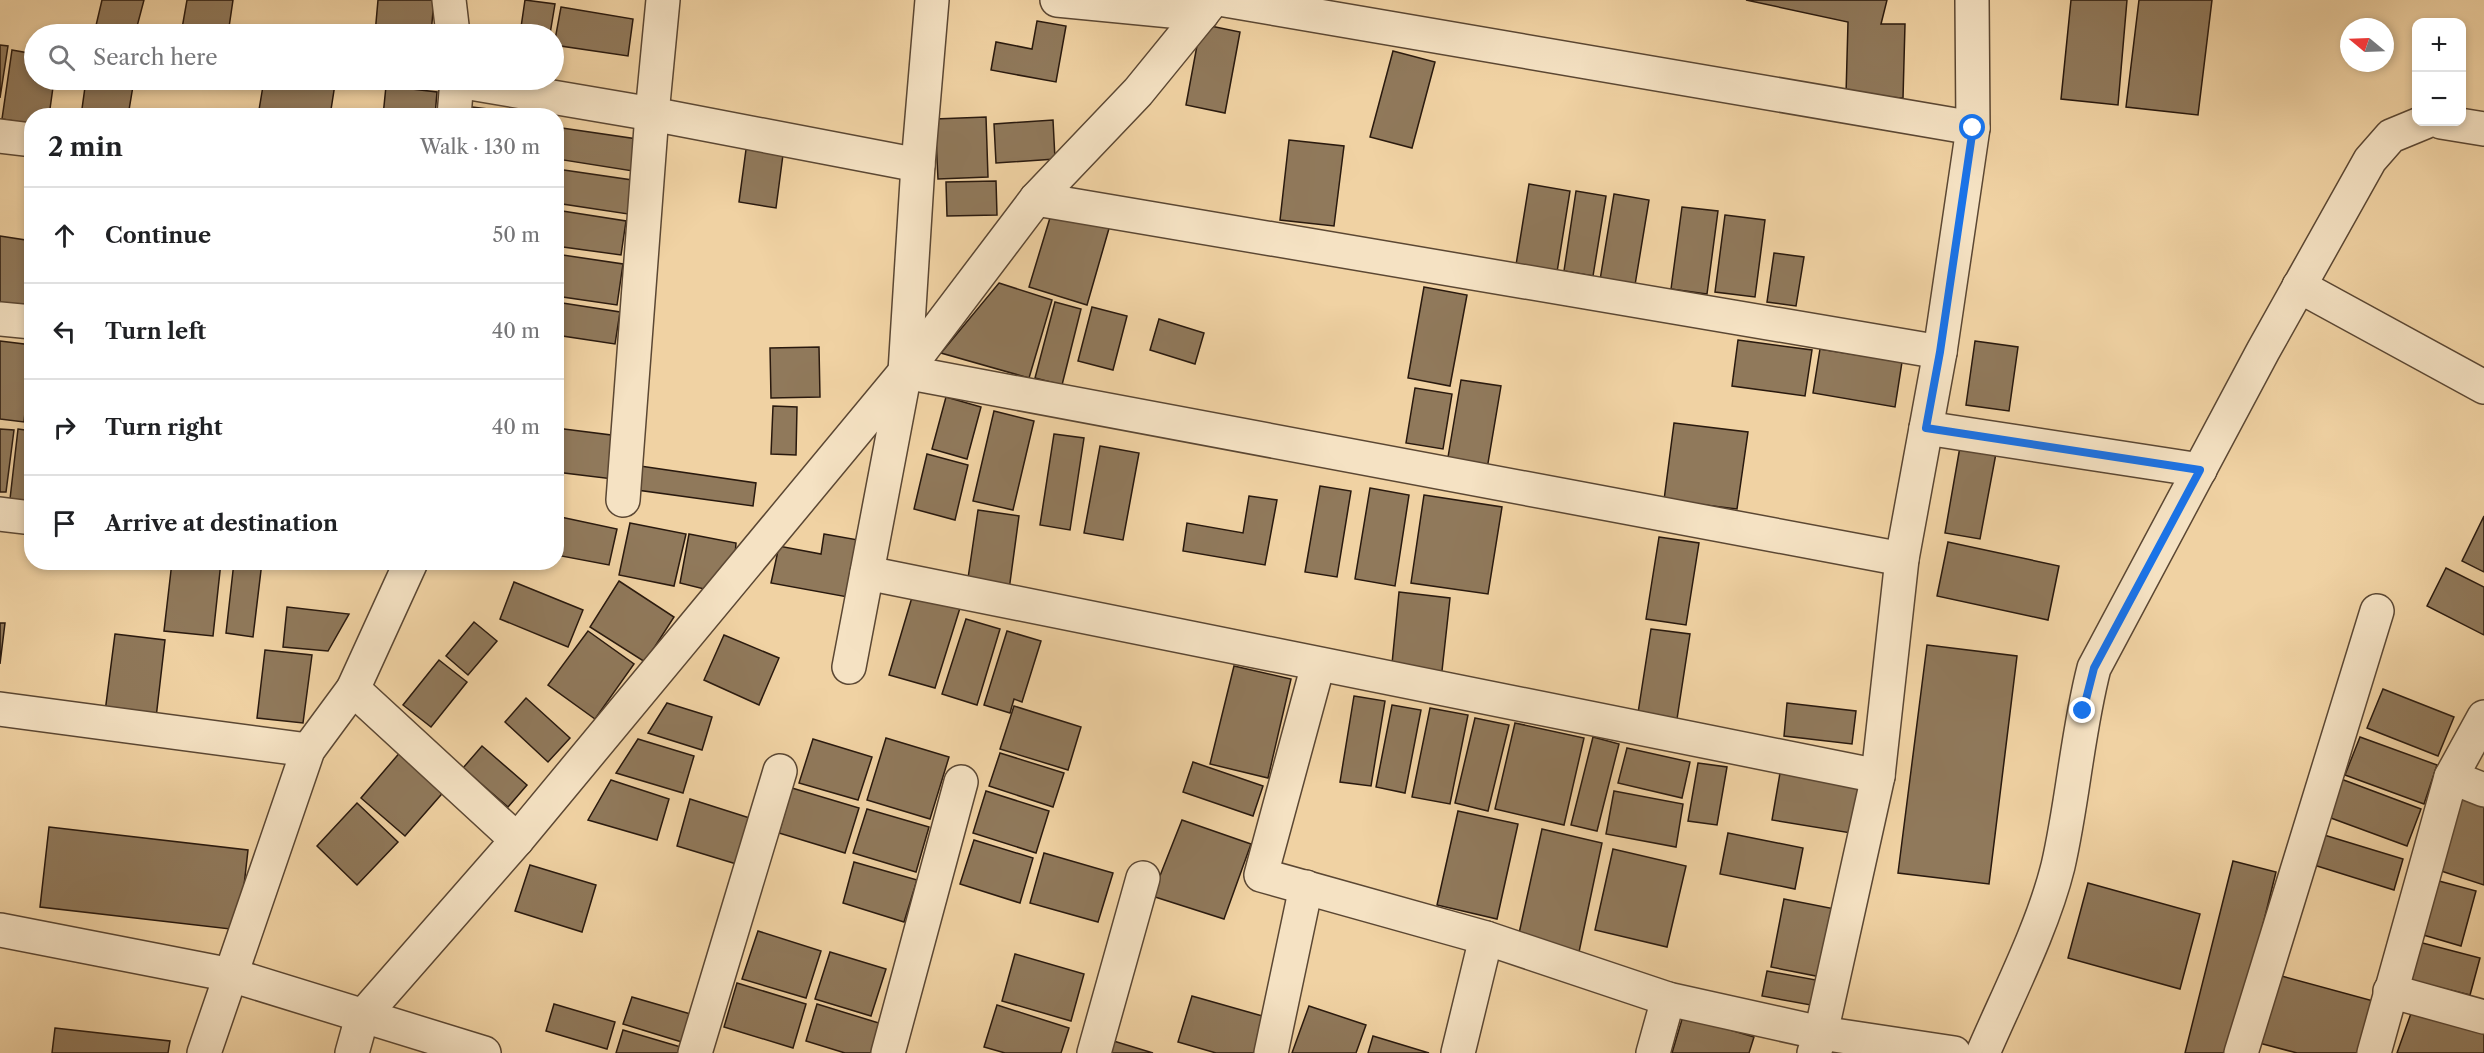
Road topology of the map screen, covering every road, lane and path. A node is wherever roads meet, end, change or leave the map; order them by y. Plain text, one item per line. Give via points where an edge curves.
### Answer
1 (449, 0) edge
2 (663, 0) edge
3 (932, 0) edge
4 (1057, 0) edge
5 (1972, 0) edge
6 (1213, 5) edge
7 (452, 24) edge
8 (456, 90) edge
9 (514, 90) edge
10 (455, 108) edge
11 (652, 114) junction
12 (2415, 126) edge
13 (2466, 126) edge
14 (1973, 128) junction
15 (2484, 129) edge
16 (0, 136) edge
17 (24, 139) edge
18 (918, 165) junction
19 (1036, 199) junction
20 (2300, 286) junction
21 (0, 319) edge
22 (24, 321) edge
23 (1940, 352) junction
24 (905, 372) junction
25 (2484, 387) edge
26 (1926, 428) junction
27 (2200, 470) junction
28 (623, 500) dead end
29 (0, 514) edge
30 (24, 517) edge
31 (1902, 558) junction
32 (407, 570) edge
33 (867, 573) junction
34 (2377, 611) dead end
35 (1318, 664) junction
36 (849, 667) dead end
37 (353, 688) junction
38 (0, 709) edge
39 (2484, 717) edge
40 (308, 750) junction
41 (780, 771) dead end
42 (1878, 776) junction
43 (2451, 777) junction
44 (961, 782) dead end
45 (2484, 790) edge
46 (517, 840) junction
47 (1143, 878) dead end
48 (1306, 887) junction
49 (0, 930) edge
50 (1486, 938) junction
51 (231, 975) junction
52 (2390, 991) junction
53 (1668, 999) junction
54 (362, 1017) junction
55 (2484, 1017) edge
56 (1818, 1043) edge
57 (204, 1053) edge
58 (352, 1053) edge
59 (484, 1053) edge
60 (694, 1053) edge
61 (888, 1053) edge
62 (1094, 1053) edge
63 (1271, 1053) edge
64 (1458, 1053) edge
65 (1653, 1053) edge
66 (1954, 1053) edge
67 (1983, 1053) edge
68 (2241, 1053) edge
69 (2374, 1053) edge

1 - 7 street
2 - 11 street
3 - 18 street
4 - 6 street
5 - 14 street
6 - 14 street
6 - 19 street via 1138,92
8 - 10 street
9 - 11 street
11 - 18 street
11 - 28 street
12 - 20 street via 2391,136 2370,160
13 - 15 street
14 - 23 street
16 - 17 street
18 - 24 street
19 - 23 street
19 - 24 street
20 - 25 street
20 - 27 street
21 - 22 street
23 - 26 street
24 - 31 street
24 - 33 street
24 - 46 street
26 - 27 street
26 - 31 street
27 - 67 street via 2094,668 2057,868 2045,907
29 - 30 street
31 - 42 street
32 - 37 street
33 - 35 street
33 - 36 street
34 - 68 street
35 - 42 street
35 - 48 street via 1261,875
37 - 40 street
37 - 46 street
38 - 40 street
39 - 43 street
40 - 51 street
41 - 60 street
42 - 56 street
43 - 45 street
43 - 52 street
44 - 61 street
46 - 54 street
47 - 62 street
48 - 50 street
48 - 63 street
49 - 51 street
50 - 53 street
50 - 64 street
51 - 54 street
51 - 57 street
52 - 55 street
52 - 69 street
53 - 56 street
53 - 65 street
54 - 58 street
54 - 59 street
56 - 66 street

